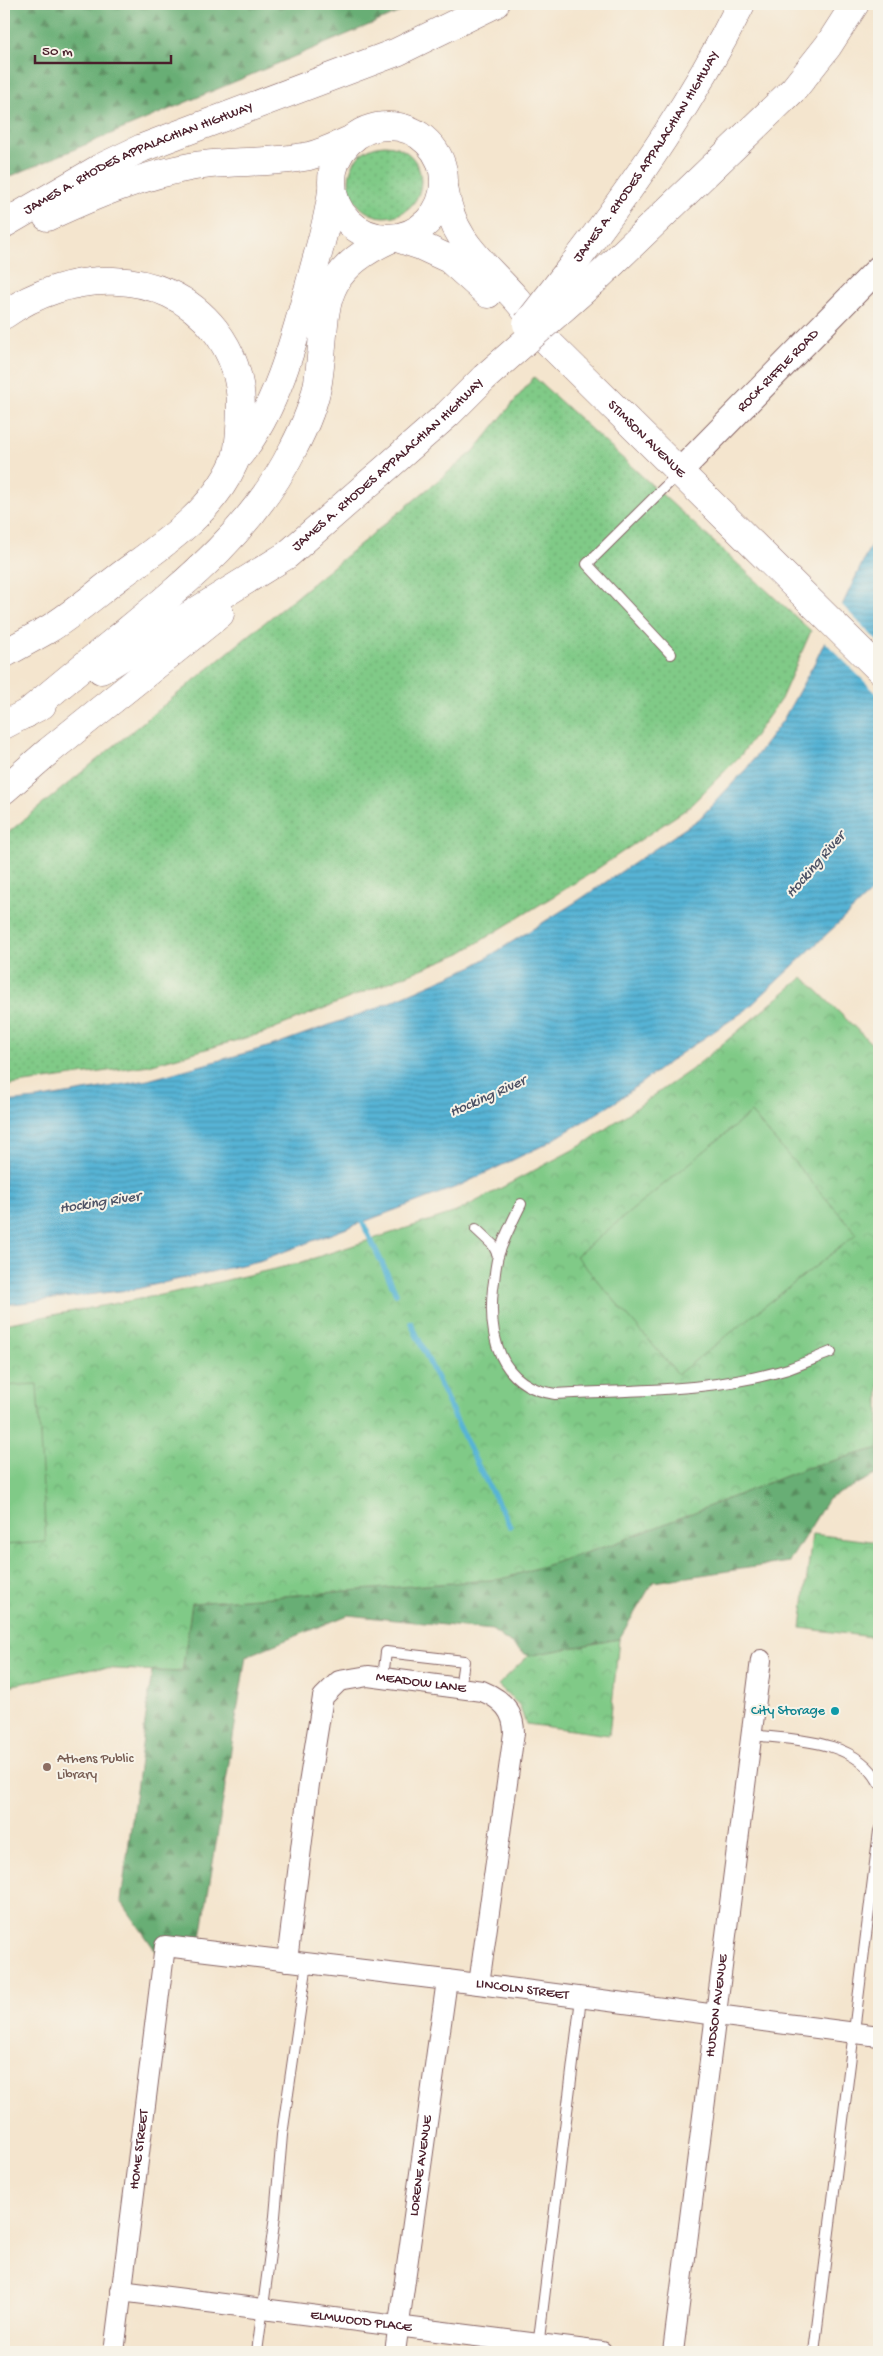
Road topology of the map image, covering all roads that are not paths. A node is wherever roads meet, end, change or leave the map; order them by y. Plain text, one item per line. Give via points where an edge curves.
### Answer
1 (495, 4) edge
2 (741, 4) edge
3 (855, 4) edge
4 (352, 139) junction
5 (444, 187) junction
6 (332, 190) junction
7 (4, 224) edge
8 (4, 237) edge
9 (393, 238) junction
10 (879, 268) edge
11 (583, 273) junction
12 (4, 315) edge
13 (546, 340) junction
14 (234, 461) junction
15 (680, 472) junction
16 (287, 555) junction
17 (4, 654) edge
18 (671, 654) dead end
19 (879, 669) edge
20 (15, 720) edge
21 (4, 790) edge
22 (521, 1204) dead end
23 (476, 1229) dead end
24 (498, 1255) junction
25 (831, 1352) dead end
26 (761, 1660) dead end
27 (383, 1678) junction
28 (460, 1688) junction
29 (752, 1735) junction
30 (879, 1783) edge
31 (879, 1831) edge
32 (165, 1946) joint
33 (287, 1960) junction
34 (307, 1963) junction
35 (447, 1980) junction
36 (479, 1984) junction
37 (582, 1998) junction
38 (716, 2015) junction
39 (855, 2032) junction
40 (879, 2036) edge
41 (121, 2291) junction
42 (262, 2308) junction
43 (399, 2326) junction
44 (538, 2348) edge
45 (114, 2352) edge
46 (256, 2352) edge
47 (395, 2352) edge
48 (602, 2352) edge
49 (673, 2352) edge
50 (814, 2352) edge

1 - 7 main road, JAMES A. RHODES APPALACHIAN HIGHWAY via 398,52 142,148 100,168
2 - 11 main road, JAMES A. RHODES APPALACHIAN HIGHWAY via 692,96 630,190
3 - 11 main road via 828,46 794,89
4 - 5 main road via 378,127 412,131 435,151 442,168
4 - 6 main road via 335,162
4 - 8 main road via 324,152 303,157 208,164 139,179 101,192
5 - 9 main road via 440,205 429,221 414,232
5 - 13 main road, STIMSON AVENUE via 448,212 460,236 517,300
6 - 9 main road via 337,206 350,224 366,234
6 - 14 main road via 300,318 277,388 256,431
9 - 13 main road via 422,246 449,259
9 - 20 main road via 356,257 334,284 324,313 318,381 306,422 278,475 242,525 170,596
10 - 15 street, ROCK RIFFLE ROAD
11 - 16 main road, JAMES A. RHODES APPALACHIAN HIGHWAY, bridge via 448,414
12 - 14 main road via 56,289 98,280 142,283 165,290 188,303 205,316 226,344 238,376 241,397
13 - 15 main road, STIMSON AVENUE
14 - 17 main road via 220,488 178,532 48,629
15 - 18 lane via 587,564
15 - 19 main road, STIMSON AVENUE
16 - 20 main road, JAMES A. RHODES APPALACHIAN HIGHWAY
16 - 21 main road via 261,581
22 - 24 lane
23 - 24 lane via 493,1244
24 - 25 lane via 492,1326 498,1351 511,1372 540,1392 668,1388 734,1381 788,1368
26 - 29 street, HUDSON AVENUE
27 - 28 street, MEADOW LANE
27 - 28 lane via 386,1652 464,1661
27 - 33 street, MEADOW LANE via 368,1676 339,1681 323,1697
28 - 36 street, MEADOW LANE via 496,1696 512,1716 514,1726
29 - 30 lane via 832,1746 867,1766
29 - 38 street, HUDSON AVENUE
31 - 39 lane
32 - 33 street, LINCOLN STREET
32 - 41 street, HOME STREET
33 - 34 street, LINCOLN STREET
34 - 35 street, LINCOLN STREET
34 - 42 lane via 282,2135
35 - 36 street, LINCOLN STREET
35 - 43 street, LORENE AVENUE
36 - 37 street, LINCOLN STREET
37 - 38 street, LINCOLN STREET
37 - 44 lane
38 - 39 street, LINCOLN STREET
38 - 49 street, HUDSON AVENUE
39 - 40 street, LINCOLN STREET
39 - 50 lane
41 - 42 street, ELMWOOD PLACE
41 - 45 street, HOME STREET
42 - 43 street, ELMWOOD PLACE
42 - 46 lane
43 - 44 street, ELMWOOD PLACE
43 - 47 street, LORENE AVENUE
44 - 48 street, ELMWOOD PLACE

